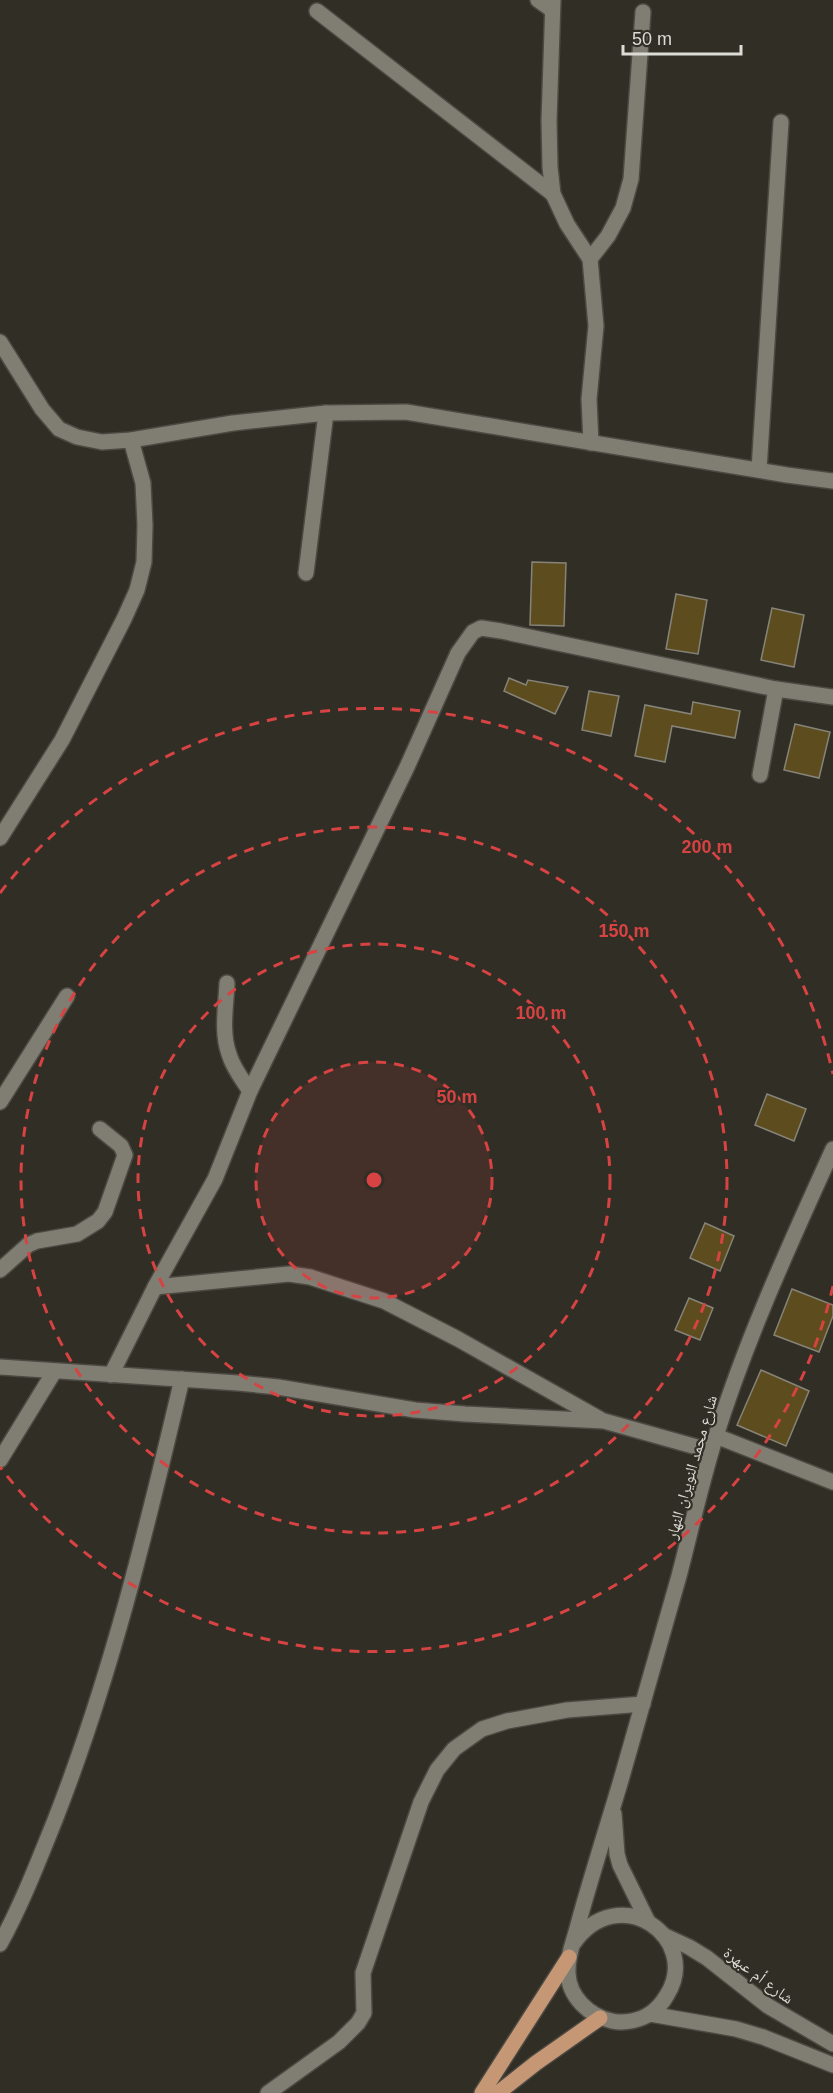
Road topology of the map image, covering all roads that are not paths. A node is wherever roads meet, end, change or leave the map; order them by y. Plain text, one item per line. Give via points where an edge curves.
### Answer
1 (538, 0) edge
2 (553, 5) edge
3 (317, 12) dead end
4 (643, 12) dead end
5 (781, 122) dead end
6 (553, 194) junction
7 (590, 260) junction
8 (0, 342) edge
9 (326, 413) junction
10 (131, 440) junction
11 (591, 442) junction
12 (759, 471) junction
13 (833, 481) edge
14 (306, 573) dead end
15 (776, 689) junction
16 (833, 697) edge
17 (760, 775) dead end
18 (0, 838) edge
19 (227, 983) dead end
20 (67, 996) dead end
21 (250, 1091) junction
22 (0, 1102) edge
23 (100, 1129) dead end
24 (833, 1149) edge
25 (0, 1270) edge
26 (155, 1287) junction
27 (0, 1367) edge
28 (54, 1372) junction
29 (111, 1375) junction
30 (182, 1379) junction
31 (604, 1421) junction
32 (716, 1436) junction
33 (711, 1451) junction
34 (0, 1460) edge
35 (833, 1482) edge
36 (643, 1704) junction
37 (614, 1805) junction
38 (648, 1922) junction
39 (663, 1935) junction
40 (0, 1944) edge
41 (571, 1951) junction
42 (650, 2014) junction
43 (600, 2018) junction
44 (833, 2044) edge
45 (833, 2065) edge
46 (268, 2093) edge
47 (482, 2093) edge
48 (498, 2093) edge

1 - 2 street
2 - 6 street via 549,121
3 - 6 street
4 - 7 street via 631,179 608,236
5 - 12 street
6 - 7 street
7 - 11 street via 596,326 589,399
8 - 10 street via 59,429 102,442
9 - 10 street
9 - 11 street via 406,412
9 - 14 street
10 - 18 street via 143,483 145,525 144,562 137,590 62,740
11 - 12 street
12 - 13 street
15 - 16 street
15 - 17 street
15 - 21 street via 501,631 481,628 473,632 458,653
19 - 21 street via 228,1052
20 - 22 street
21 - 26 street via 215,1179
23 - 25 street via 121,1146 125,1155 102,1217 77,1234 28,1245
24 - 32 street, شارع محمد النويران النهار via 779,1270
26 - 29 street
26 - 31 street via 290,1274 310,1277 384,1301
27 - 28 street
28 - 29 street
28 - 34 street
29 - 30 street
30 - 31 street via 278,1388 415,1410
30 - 40 street via 94,1714 26,1893
31 - 33 street
32 - 33 street, شارع محمد النويران النهار
32 - 35 street
33 - 36 street, شارع محمد النويران النهار
36 - 37 street, شارع محمد النويران النهار
36 - 46 street via 567,1710 507,1721 482,1729 454,1749 437,1770 417,1813 363,1973 364,2013 351,2032
37 - 38 street, شارع محمد النويران النهار via 620,1866
37 - 41 street, شارع محمد النويران النهار
38 - 39 street
38 - 41 street via 634,1916 606,1917 582,1932
39 - 42 street via 671,1948 674,1977 670,1992
39 - 44 street, شارع أم عبهرة via 707,1958 768,2006
41 - 43 street via 568,1975 573,1993 584,2008
41 - 47 main road
42 - 43 street via 634,2021
42 - 45 street via 745,2032
43 - 48 main road

